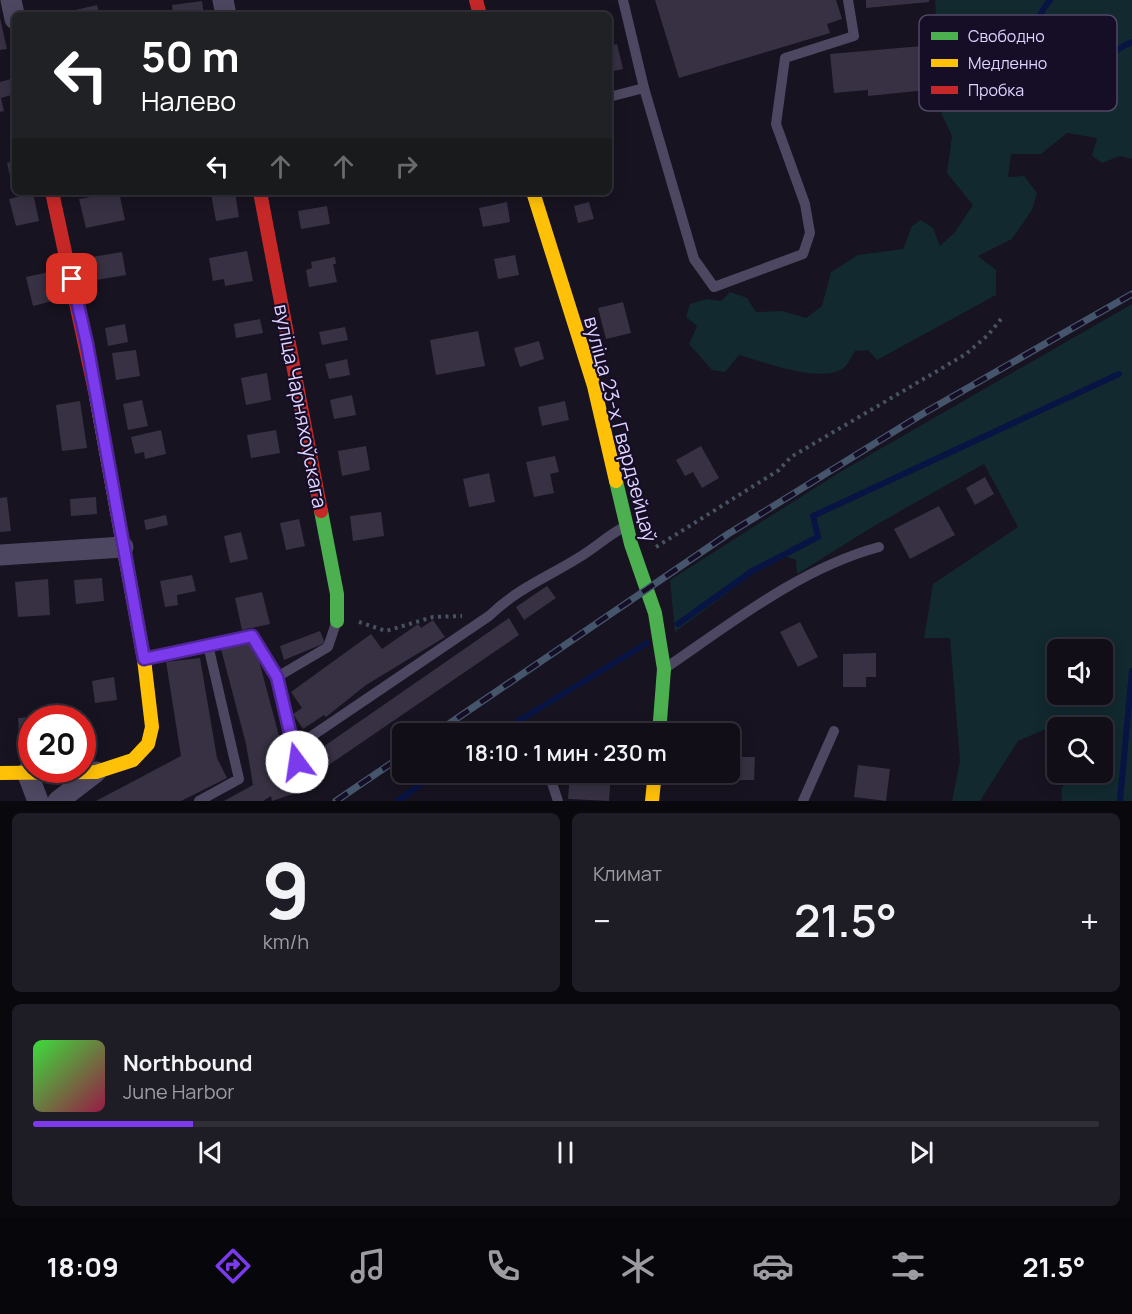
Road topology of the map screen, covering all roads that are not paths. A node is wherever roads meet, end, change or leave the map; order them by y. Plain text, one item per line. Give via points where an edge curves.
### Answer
1 (623, 0) edge
2 (848, 0) edge
3 (644, 88) junction
4 (612, 96) edge
5 (53, 195) edge
6 (261, 195) edge
7 (534, 195) edge
8 (626, 526) junction
9 (123, 547) junction
10 (879, 547) dead end
11 (0, 555) edge
12 (336, 621) joint
13 (207, 645) junction
14 (144, 659) junction
15 (664, 669) junction
16 (277, 677) junction
17 (660, 723) edge
18 (834, 731) dead end
19 (294, 748) junction
20 (18, 772) edge
21 (96, 772) edge
22 (0, 773) edge
23 (303, 778) dead end
24 (31, 783) edge
25 (82, 783) edge
26 (552, 783) edge
27 (654, 783) edge
28 (38, 801) edge
29 (58, 801) edge
30 (199, 801) edge
31 (558, 801) edge
32 (652, 801) edge
33 (803, 801) edge

1 - 3 lane
2 - 3 lane via 854,36 785,58 776,124 805,204 810,233 803,254 714,286 694,259
3 - 4 lane
5 - 9 street via 87,344
6 - 12 street, вуліца Чарняхоўскага via 333,568
7 - 8 street, вуліца 23-х Гвардзейцаў via 594,386
8 - 15 street, вуліца 23-х Гвардзейцаў via 652,604
8 - 19 lane via 603,538 588,553 511,595 489,616
9 - 11 street
9 - 14 street
10 - 15 lane via 846,556 807,576
12 - 16 lane via 328,647
13 - 14 lane
13 - 16 lane via 252,636
13 - 30 lane via 239,779
14 - 21 street via 152,727 148,744 133,760
15 - 17 street, вуліца 23-х Гвардзейцаў
16 - 19 lane
18 - 33 lane
19 - 23 lane
20 - 22 street
24 - 28 street
25 - 29 street
26 - 31 lane
27 - 32 street

